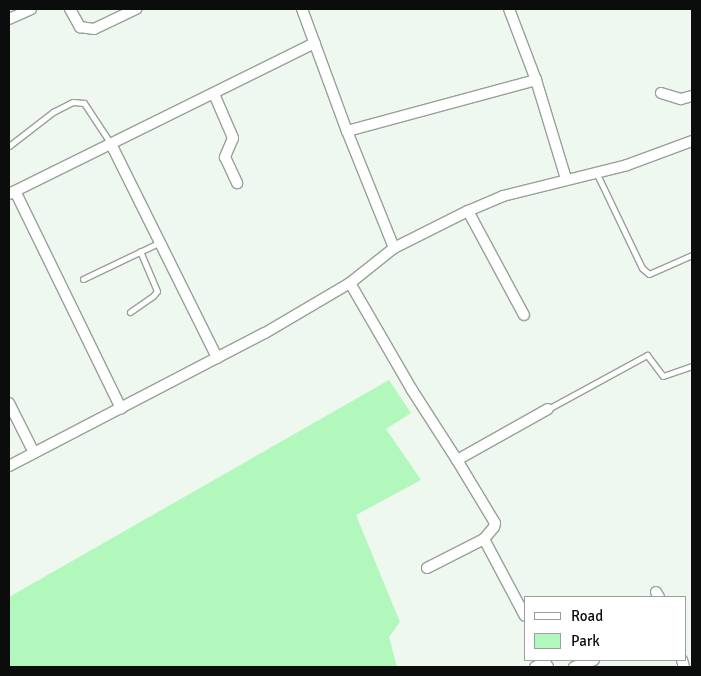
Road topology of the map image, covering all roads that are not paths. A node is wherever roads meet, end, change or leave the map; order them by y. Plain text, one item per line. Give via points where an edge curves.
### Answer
1 (31, 9) edge
2 (70, 9) edge
3 (136, 9) edge
4 (302, 9) edge
5 (509, 9) edge
6 (9, 19) edge
7 (315, 43) junction
8 (536, 80) junction
9 (661, 93) dead end
10 (214, 94) junction
11 (692, 96) edge
12 (347, 131) junction
13 (692, 141) edge
14 (111, 144) junction
15 (9, 146) edge
16 (596, 172) junction
17 (566, 179) junction
18 (237, 183) dead end
19 (12, 193) edge
20 (468, 211) junction
21 (158, 243) junction
22 (394, 248) junction
23 (140, 251) junction
24 (692, 255) edge
25 (82, 278) dead end
26 (350, 283) junction
27 (130, 312) dead end
28 (524, 315) dead end
29 (217, 358) junction
30 (692, 366) edge
31 (9, 403) edge
32 (121, 408) junction
33 (548, 409) joint
34 (34, 453) junction
35 (457, 460) junction
36 (9, 466) edge
37 (484, 539) junction
38 (427, 568) dead end
39 (524, 614) edge
40 (591, 661) edge
41 (546, 663) edge
42 (535, 667) edge
43 (574, 667) edge

1 - 6 street
2 - 3 street via 80,27 94,29
4 - 7 street
5 - 8 street
7 - 10 street
7 - 12 street
8 - 12 street
8 - 17 street
9 - 11 street via 681,99
10 - 14 street
10 - 18 street via 233,138 225,157
12 - 22 street
13 - 16 street via 627,165
14 - 15 lane via 84,103 73,102 53,112
14 - 19 street
14 - 21 street
16 - 17 street
16 - 24 lane via 642,268 649,274
17 - 20 street via 503,196
19 - 32 street
20 - 22 street
20 - 28 street
21 - 23 lane
21 - 29 street
22 - 26 street
23 - 25 lane
23 - 27 lane via 157,291
26 - 29 street
26 - 35 street
29 - 32 street
30 - 33 lane via 663,376 647,355
31 - 34 street
32 - 34 street
33 - 35 street
34 - 36 street
35 - 37 street via 495,523
37 - 38 street
37 - 39 street
40 - 43 street
41 - 42 street

